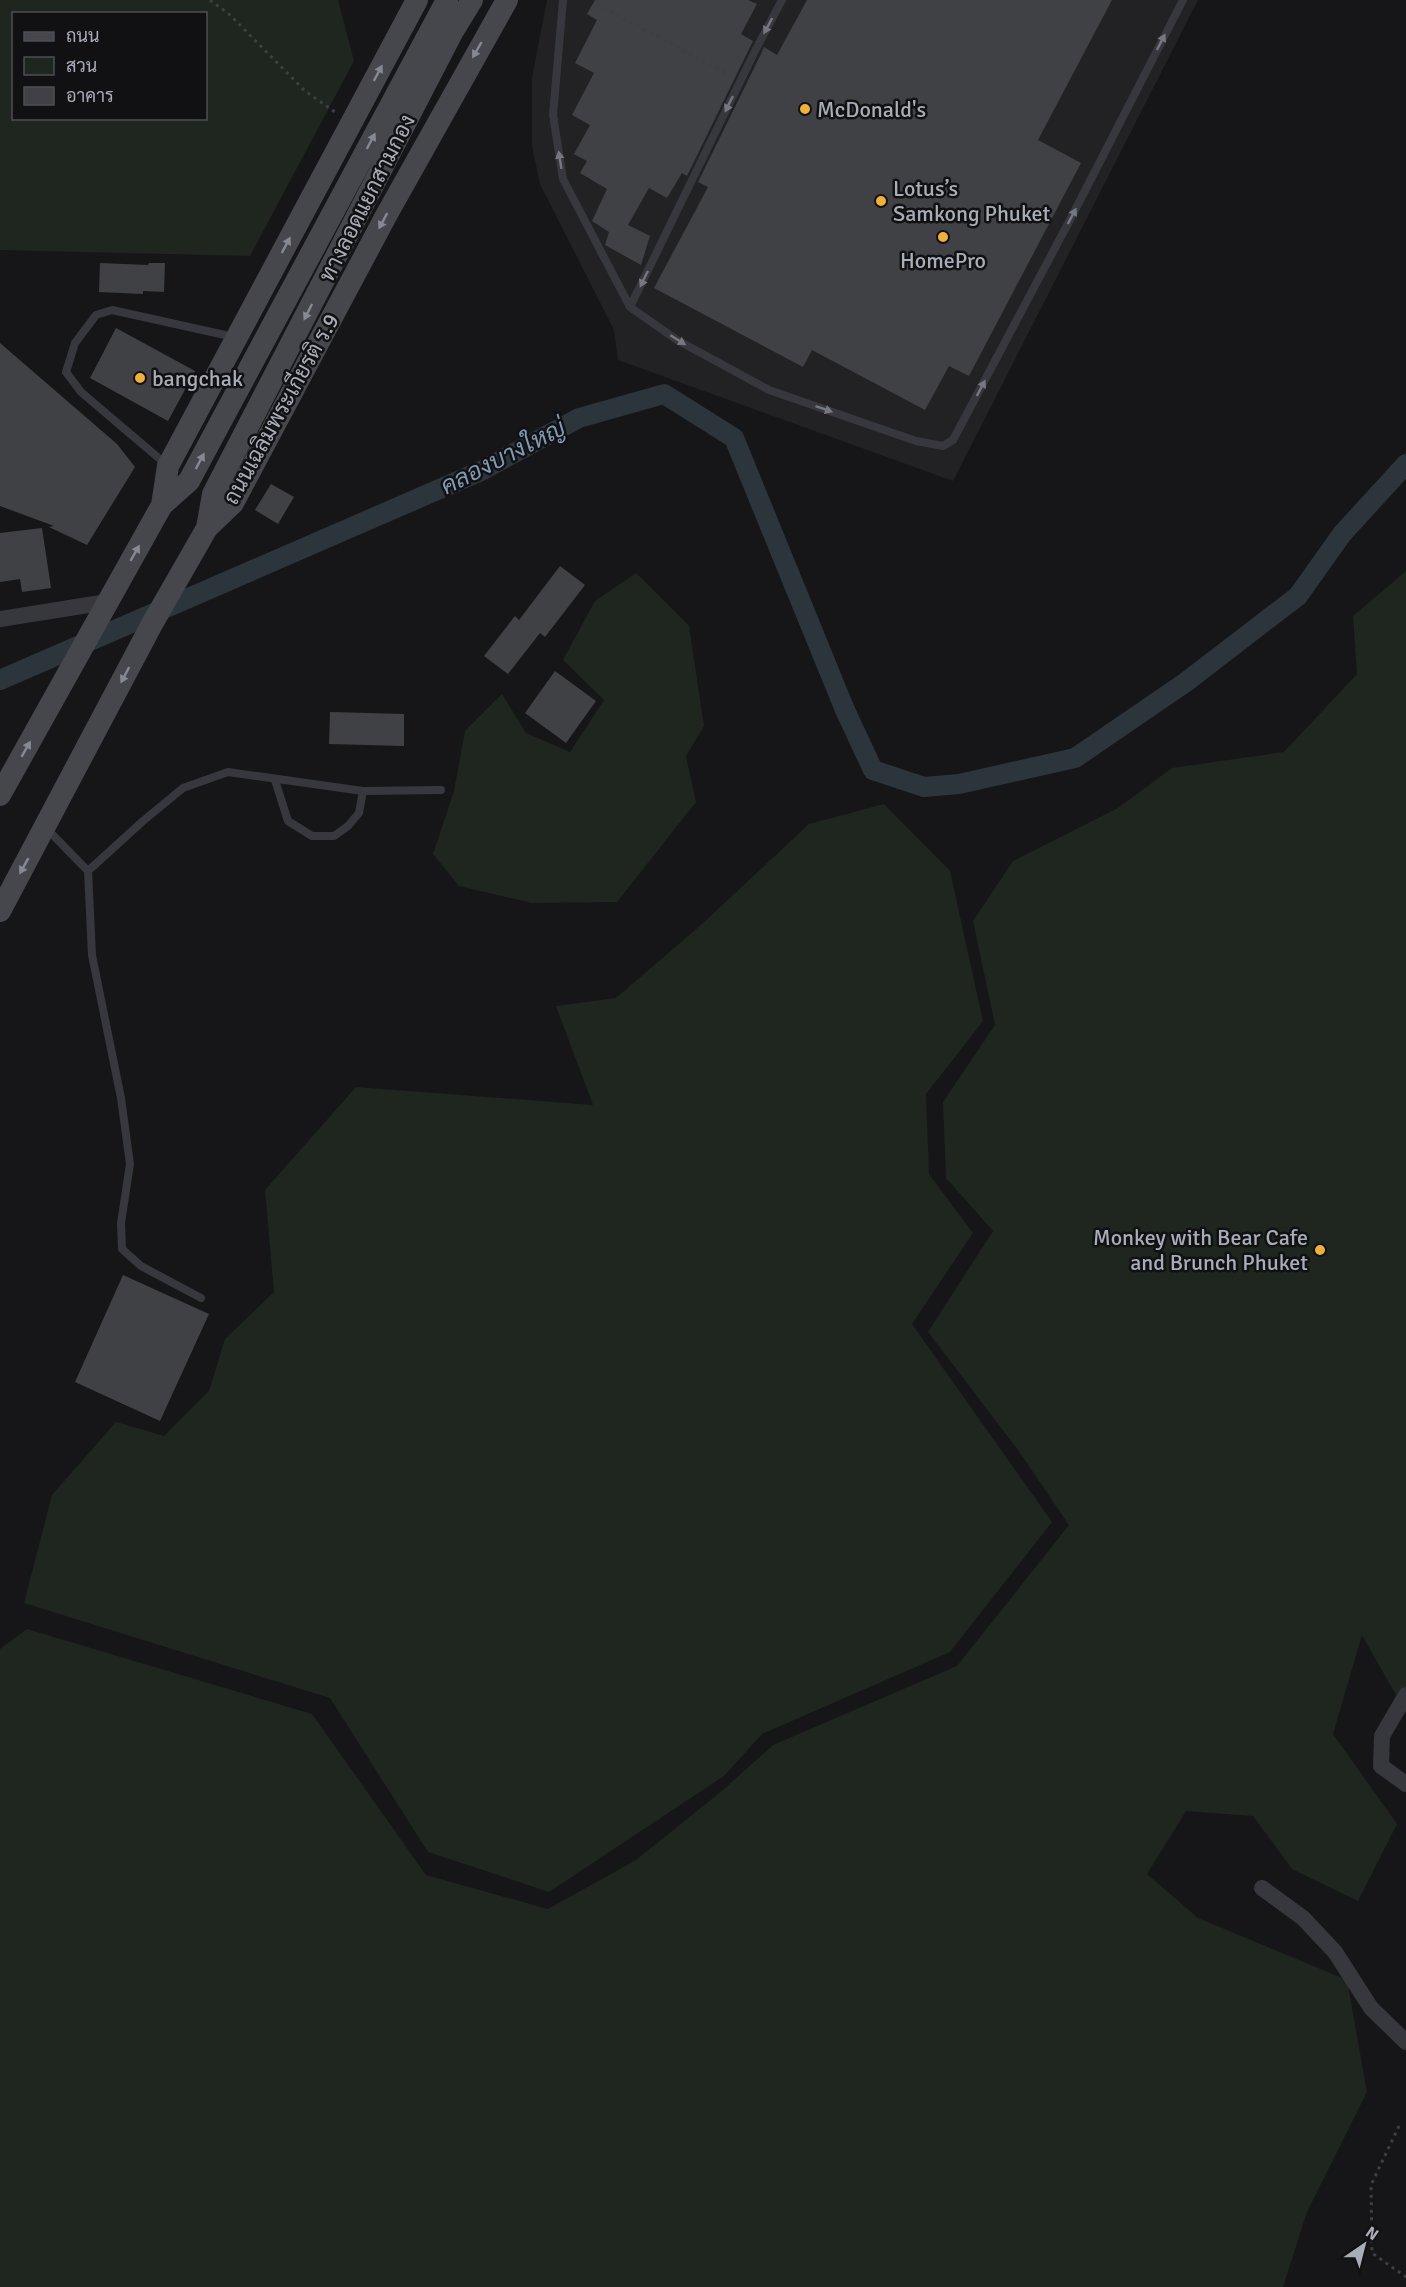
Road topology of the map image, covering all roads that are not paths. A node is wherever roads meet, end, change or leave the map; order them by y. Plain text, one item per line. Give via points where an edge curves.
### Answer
1 (417, 0) edge
2 (447, 0) edge
3 (472, 0) edge
4 (507, 0) edge
5 (563, 0) edge
6 (782, 0) edge
7 (1183, 0) edge
8 (630, 307) junction
9 (237, 338) junction
10 (168, 466) junction
11 (162, 505) junction
12 (207, 528) junction
13 (107, 602) junction
14 (0, 619) edge
15 (275, 780) junction
16 (2, 786) edge
17 (441, 790) dead end
18 (363, 791) junction
19 (46, 828) junction
20 (88, 871) junction
21 (0, 911) edge
22 (201, 1298) dead end
23 (1406, 1695) edge
24 (1406, 1784) edge
25 (1262, 1888) dead end
26 (1406, 2042) edge

9 -> 1 main road
11 -> 2 main road, ทางลอดแยกสามกอง via 189,481
3 -> 12 main road, ทางลอดแยกสามกอง via 213,494
4 -> 12 main road, ถนนเฉลิมพระเกียรติ ร.9 via 232,503
8 -> 5 lane via 563,179 553,115
6 -> 8 lane
8 -> 7 lane via 677,340 769,390 916,441 943,446 953,440
9 - 10 main road
9 - 10 lane via 112,310 96,315 75,343 66,372 81,392
10 - 11 main road
13 -> 11 main road
12 -> 19 main road, ถนนเฉลิมพระเกียรติ ร.9 via 152,624
13 - 14 street
16 -> 13 main road
15 - 18 lane
15 - 18 lane via 288,821 312,836 334,836 348,826 359,813
15 - 20 lane via 228,772 183,788
17 - 18 lane
19 - 20 lane
19 -> 21 main road, ถนนเฉลิมพระเกียรติ ร.9
20 - 22 lane via 92,955 130,1164 121,1223 122,1249 141,1266
23 - 24 street via 1382,1736 1381,1766
25 - 26 street via 1303,1918 1335,1952 1371,2008

